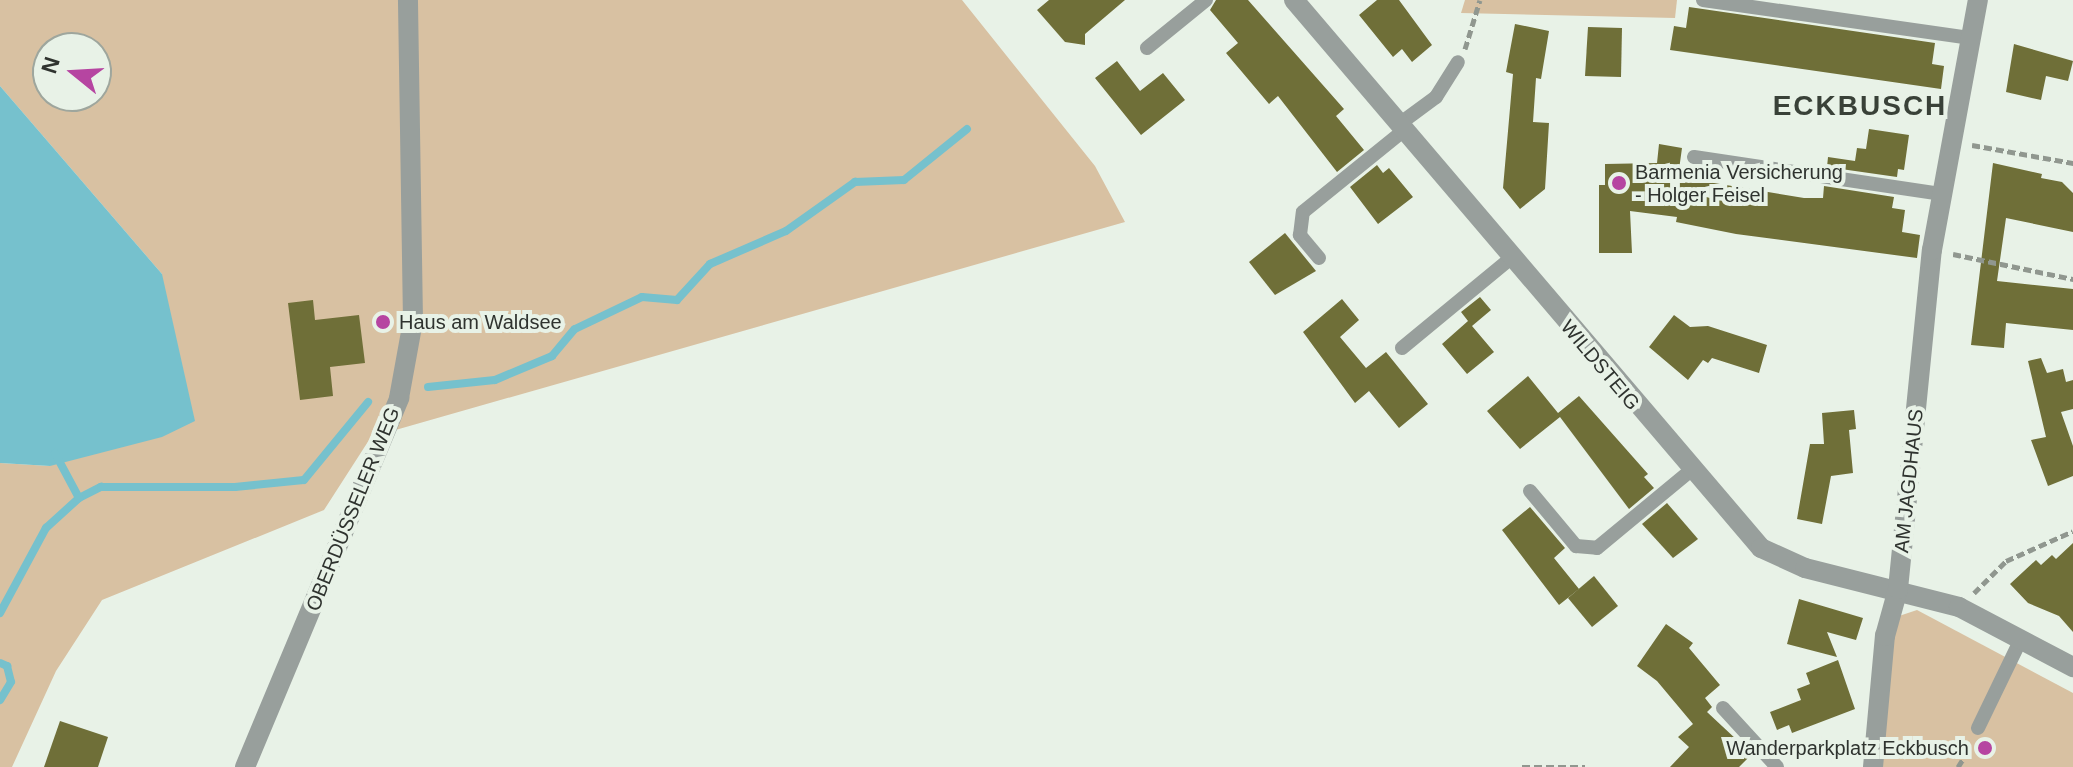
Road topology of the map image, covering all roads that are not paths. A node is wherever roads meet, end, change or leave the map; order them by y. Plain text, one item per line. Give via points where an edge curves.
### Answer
1 (408, 0) edge
2 (1206, 0) edge
3 (1294, 0) edge
4 (1703, 0) edge
5 (1978, 0) edge
6 (1969, 38) junction
7 (1147, 48) dead end
8 (1458, 62) road end
9 (1401, 128) junction
10 (1694, 157) dead end
11 (1942, 194) junction
12 (1319, 258) dead end
13 (1510, 259) junction
14 (1402, 348) dead end
15 (1690, 471) junction
16 (1530, 491) dead end
17 (1898, 589) junction
18 (2021, 639) junction
19 (2073, 667) edge
20 (1723, 708) dead end
21 (1978, 728) dead end
22 (245, 767) edge
23 (1777, 767) edge
24 (1873, 767) edge

1 - 22 street, OBERDÜSSELER WEG via 413,321 399,398
2 - 7 lane
3 - 9 street, WILDSTEIG
4 - 6 lane
5 - 6 street, AM JAGDHAUS
6 - 11 street, AM JAGDHAUS
8 - 9 lane via 1436,97
9 - 12 lane via 1303,212 1300,235
9 - 13 street, WILDSTEIG
10 - 11 lane
11 - 17 street, AM JAGDHAUS
13 - 14 lane
13 - 15 street, WILDSTEIG
15 - 16 lane via 1597,548 1576,546
15 - 17 street, WILDSTEIG via 1761,548 1805,568
17 - 18 street, WILDSTEIG via 1959,607
17 - 24 street, AM JAGDHAUS via 1885,636
18 - 19 street, WILDSTEIG
18 - 21 lane
20 - 23 lane

